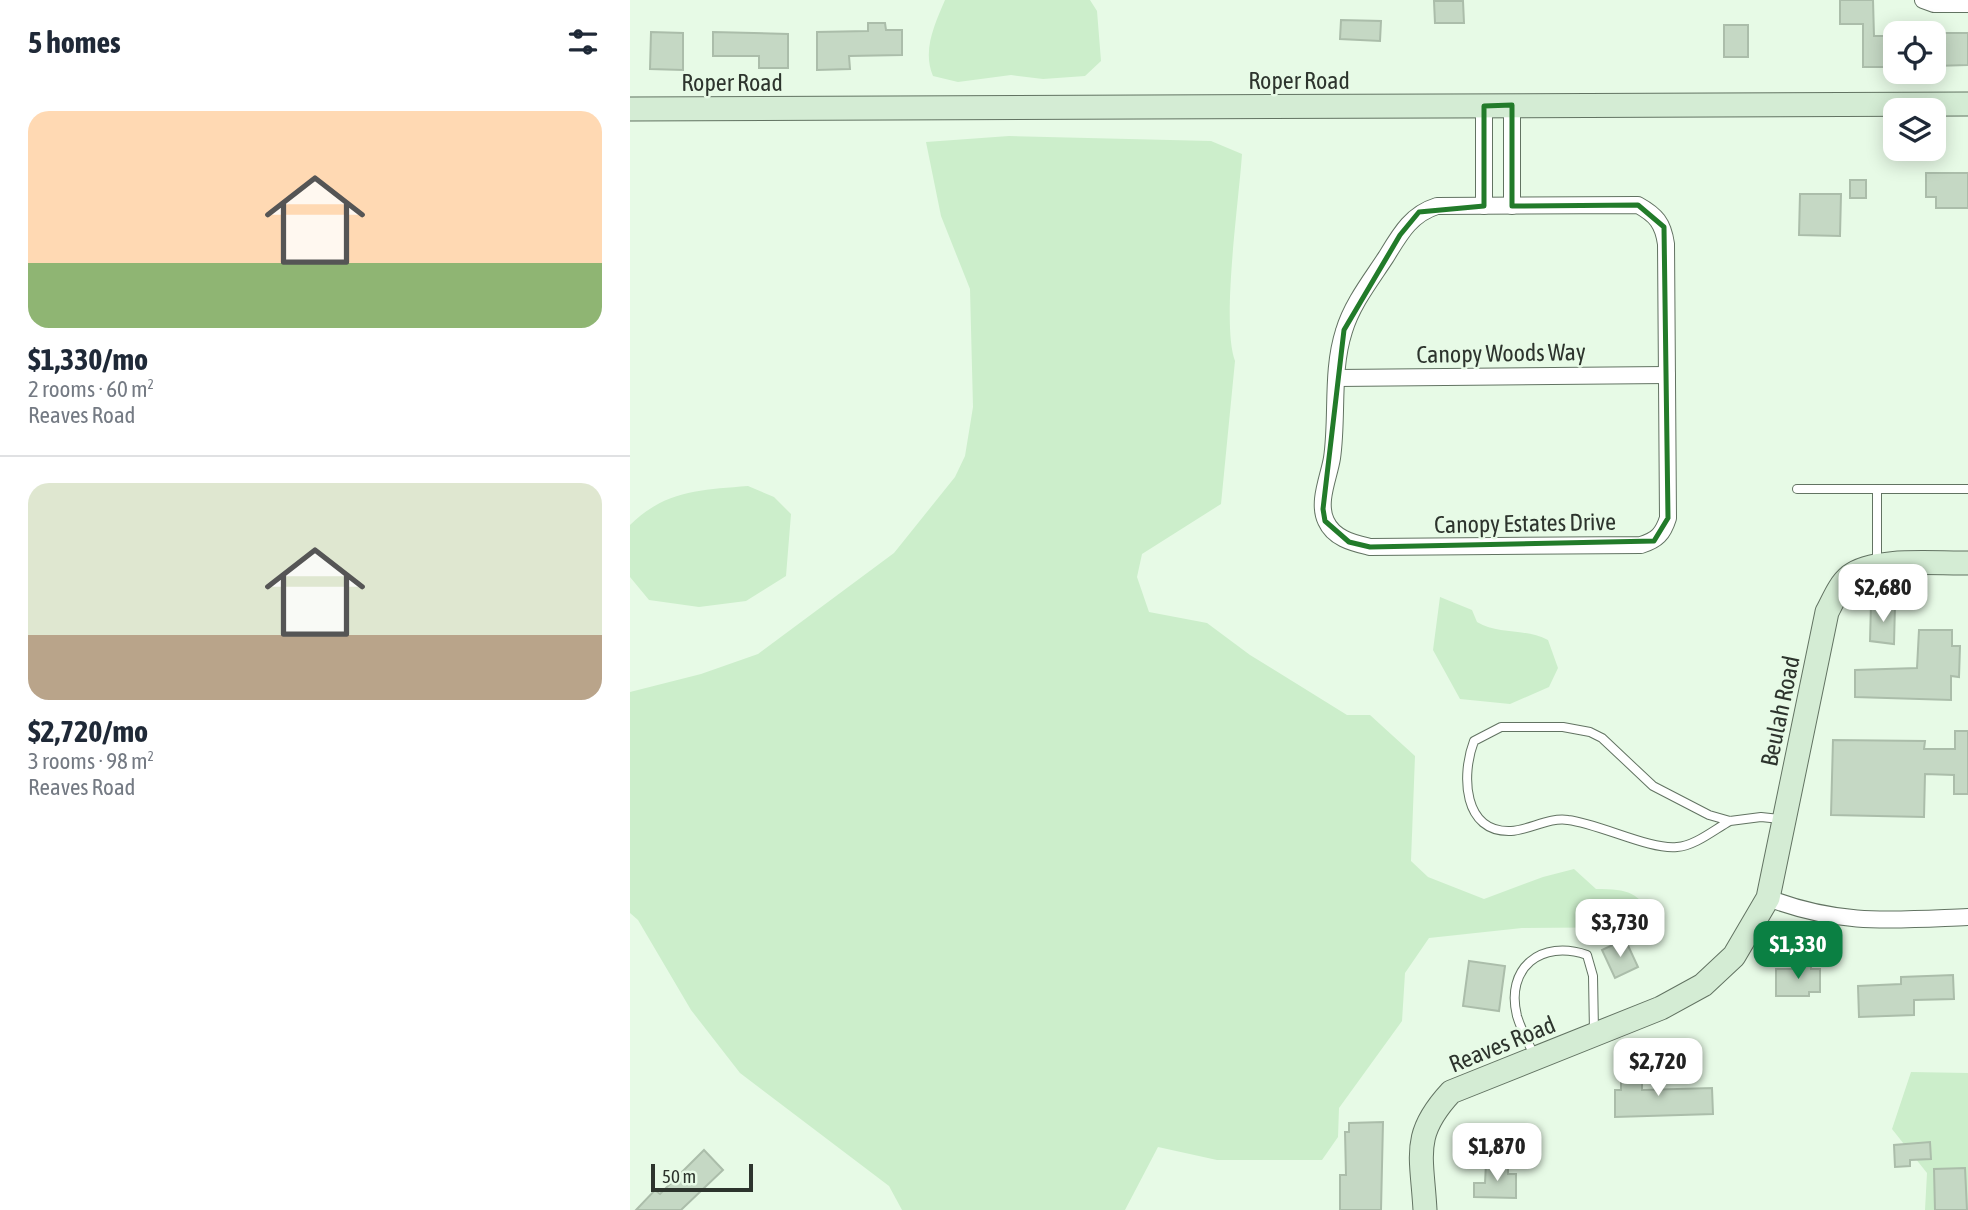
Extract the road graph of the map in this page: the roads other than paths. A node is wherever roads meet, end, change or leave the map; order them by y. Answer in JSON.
{"nodes":[{"id":1,"x":1923,"y":0,"type":"edge"},
{"id":2,"x":1968,"y":4,"type":"edge"},
{"id":3,"x":1968,"y":103,"type":"edge"},
{"id":4,"x":1512,"y":105,"type":"junction"},
{"id":5,"x":1484,"y":106,"type":"junction"},
{"id":6,"x":630,"y":109,"type":"edge"},
{"id":7,"x":1483,"y":206,"type":"junction"},
{"id":8,"x":1512,"y":206,"type":"junction"},
{"id":9,"x":1667,"y":375,"type":"junction"},
{"id":10,"x":1336,"y":378,"type":"junction"},
{"id":11,"x":1797,"y":489,"type":"dead end"},
{"id":12,"x":1877,"y":489,"type":"junction"},
{"id":13,"x":1968,"y":489,"type":"edge"},
{"id":14,"x":1968,"y":563,"type":"edge"},
{"id":15,"x":1877,"y":565,"type":"junction"},
{"id":16,"x":1784,"y":820,"type":"junction"},
{"id":17,"x":1730,"y":821,"type":"junction"},
{"id":18,"x":1768,"y":898,"type":"junction"},
{"id":19,"x":1968,"y":917,"type":"edge"},
{"id":20,"x":1594,"y":1035,"type":"junction"},
{"id":21,"x":1535,"y":1058,"type":"junction"},
{"id":22,"x":1425,"y":1210,"type":"edge"}],
"edges":[{"from":1,"to":2,"type":"street"},
{"from":3,"to":4,"type":"street","name":"Roper Road"},
{"from":4,"to":5,"type":"street","name":"Roper Road"},
{"from":4,"to":8,"type":"street"},
{"from":5,"to":6,"type":"street","name":"Roper Road"},
{"from":5,"to":7,"type":"street"},
{"from":7,"to":8,"type":"street","name":"Canopy Estates Drive"},
{"from":7,"to":10,"type":"street","name":"Canopy Estates Drive"},
{"from":8,"to":9,"type":"street","name":"Canopy Estates Drive"},
{"from":9,"to":10,"type":"street","name":"Canopy Woods Way"},
{"from":9,"to":10,"type":"street","name":"Canopy Estates Drive"},
{"from":11,"to":12,"type":"lane"},
{"from":12,"to":13,"type":"lane"},
{"from":12,"to":15,"type":"lane"},
{"from":14,"to":15,"type":"street","name":"Beulah Road"},
{"from":15,"to":16,"type":"street","name":"Beulah Road"},
{"from":16,"to":17,"type":"lane"},
{"from":16,"to":18,"type":"street","name":"Beulah Road"},
{"from":17,"to":17,"type":"lane"},
{"from":18,"to":19,"type":"street"},
{"from":18,"to":20,"type":"street","name":"Reaves Road"},
{"from":20,"to":21,"type":"street","name":"Reaves Road"},
{"from":20,"to":21,"type":"lane"},
{"from":21,"to":22,"type":"street","name":"Reaves Road"}]}
